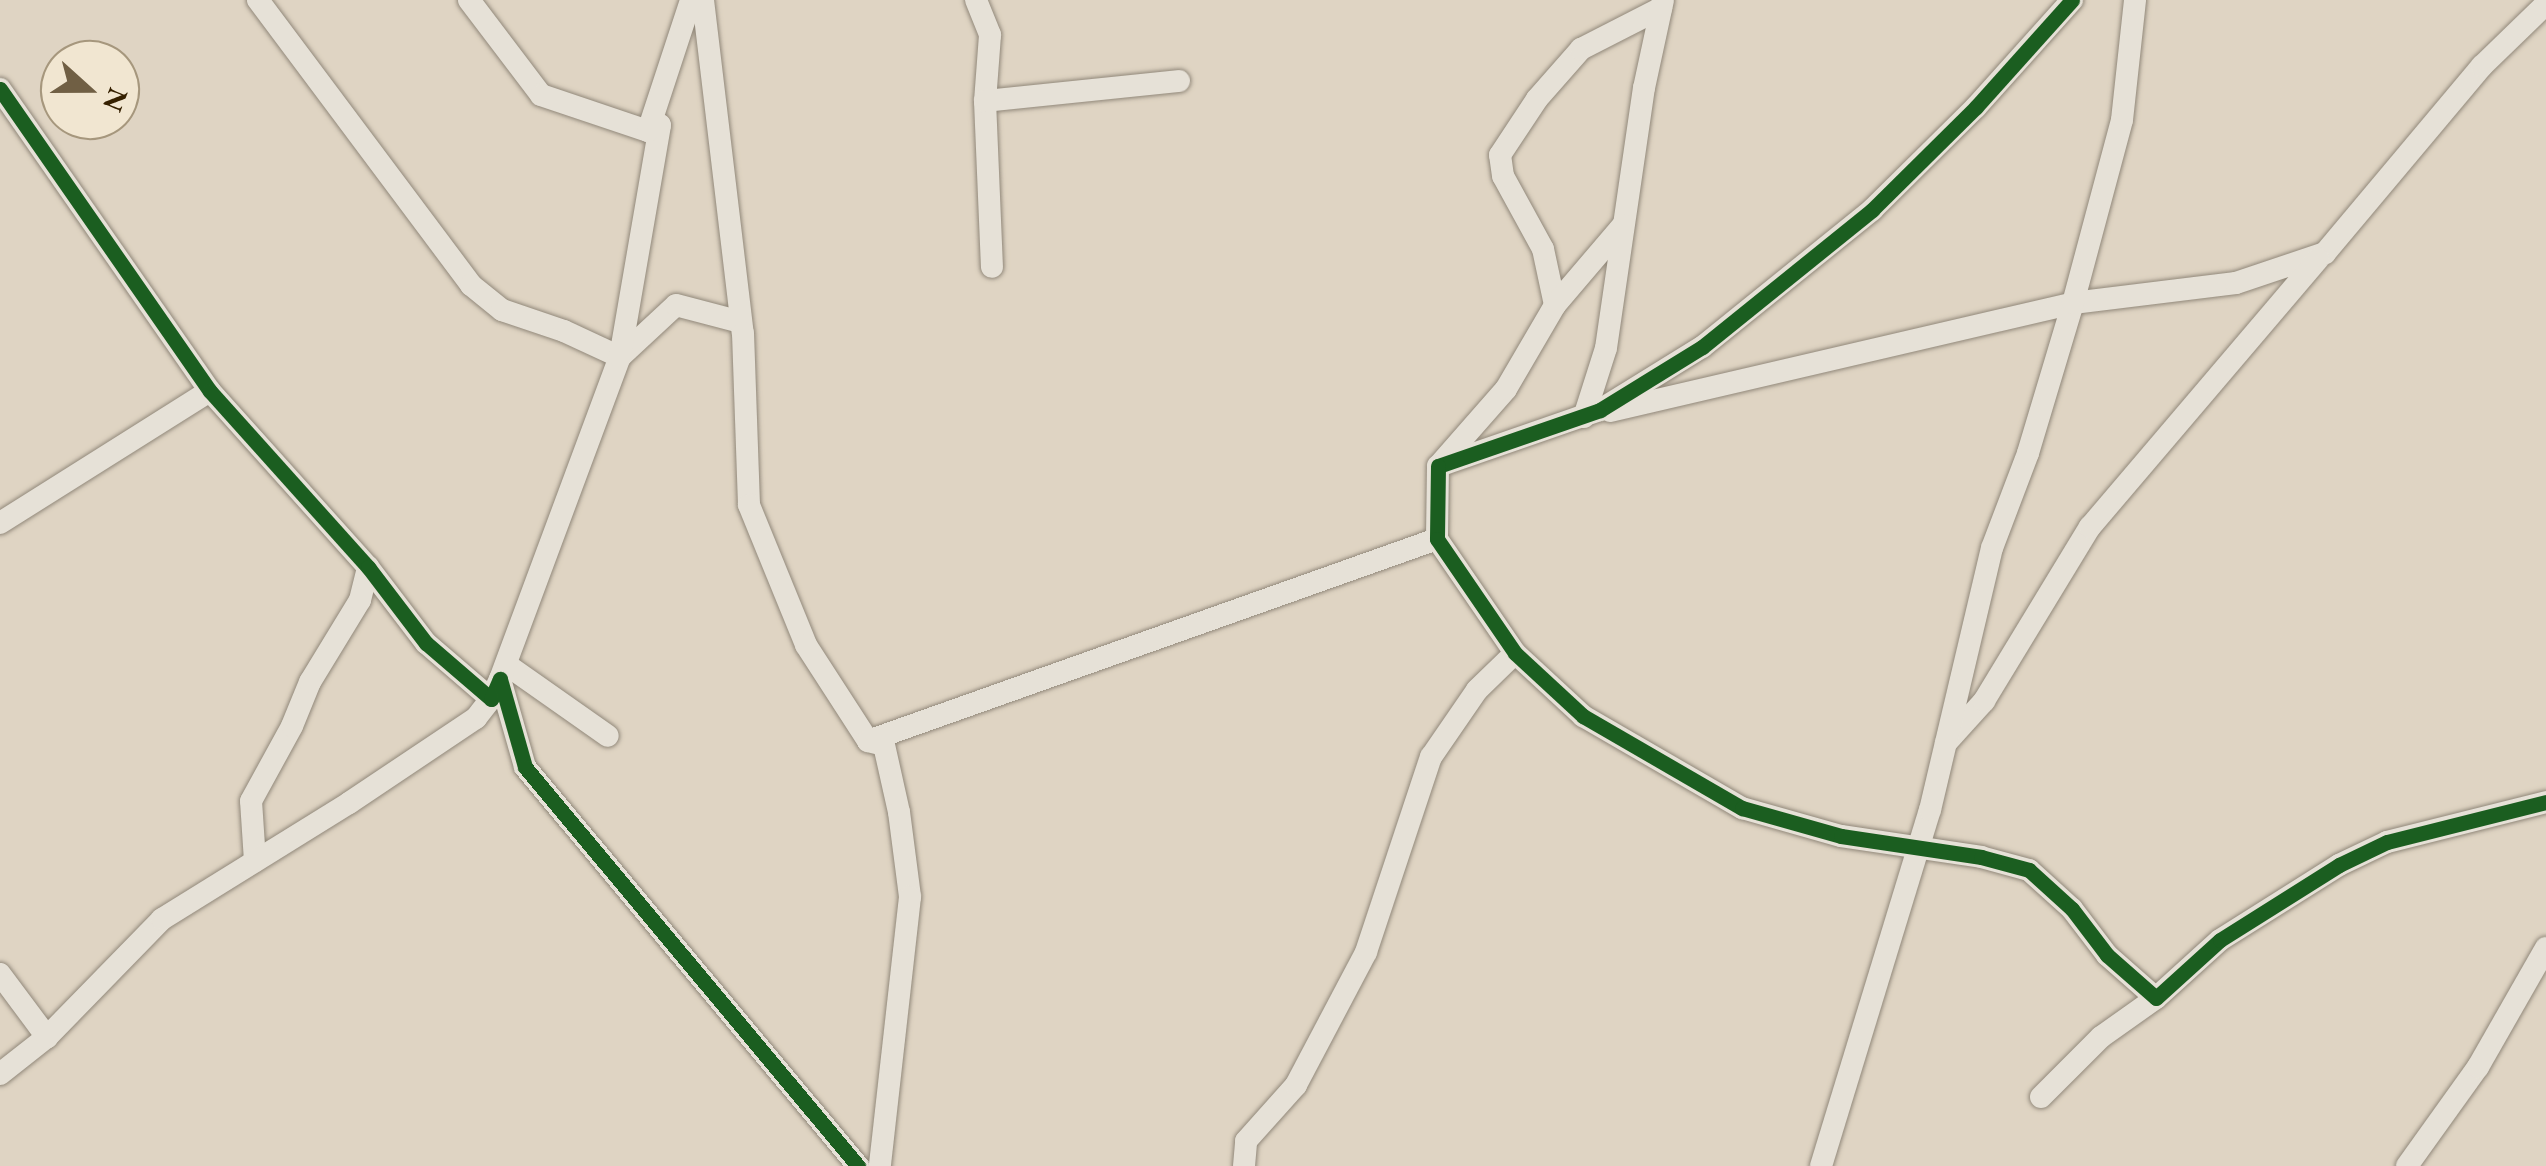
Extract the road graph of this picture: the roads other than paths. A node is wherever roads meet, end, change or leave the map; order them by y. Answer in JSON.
{"nodes":[{"id":1,"x":258,"y":0,"type":"edge"},
{"id":2,"x":470,"y":0,"type":"edge"},
{"id":3,"x":691,"y":0,"type":"edge"},
{"id":4,"x":703,"y":0,"type":"edge"},
{"id":5,"x":2072,"y":0,"type":"edge"},
{"id":6,"x":2135,"y":0,"type":"edge"},
{"id":7,"x":979,"y":2,"type":"edge"},
{"id":8,"x":1662,"y":4,"type":"edge"},
{"id":9,"x":2546,"y":4,"type":"edge"},
{"id":10,"x":1179,"y":80,"type":"dead end"},
{"id":11,"x":3,"y":97,"type":"edge"},
{"id":12,"x":985,"y":101,"type":"junction"},
{"id":13,"x":648,"y":131,"type":"junction"},
{"id":14,"x":1623,"y":225,"type":"junction"},
{"id":15,"x":2325,"y":253,"type":"junction"},
{"id":16,"x":992,"y":267,"type":"dead end"},
{"id":17,"x":2073,"y":303,"type":"junction"},
{"id":18,"x":1554,"y":305,"type":"junction"},
{"id":19,"x":741,"y":322,"type":"junction"},
{"id":20,"x":620,"y":357,"type":"junction"},
{"id":21,"x":210,"y":391,"type":"junction"},
{"id":22,"x":1584,"y":417,"type":"junction"},
{"id":23,"x":1438,"y":466,"type":"junction"},
{"id":24,"x":0,"y":523,"type":"edge"},
{"id":25,"x":1437,"y":539,"type":"junction"},
{"id":26,"x":368,"y":567,"type":"junction"},
{"id":27,"x":1515,"y":653,"type":"junction"},
{"id":28,"x":499,"y":681,"type":"junction"},
{"id":29,"x":608,"y":736,"type":"dead end"},
{"id":30,"x":868,"y":741,"type":"junction"},
{"id":31,"x":1944,"y":746,"type":"junction"},
{"id":32,"x":2546,"y":802,"type":"edge"},
{"id":33,"x":1918,"y":849,"type":"junction"},
{"id":34,"x":254,"y":862,"type":"junction"},
{"id":35,"x":2546,"y":948,"type":"edge"},
{"id":36,"x":0,"y":974,"type":"edge"},
{"id":37,"x":2156,"y":998,"type":"junction"},
{"id":38,"x":47,"y":1037,"type":"junction"},
{"id":39,"x":0,"y":1074,"type":"edge"},
{"id":40,"x":2041,"y":1097,"type":"dead end"},
{"id":41,"x":858,"y":1166,"type":"edge"},
{"id":42,"x":880,"y":1166,"type":"edge"},
{"id":43,"x":1244,"y":1166,"type":"edge"},
{"id":44,"x":1821,"y":1166,"type":"edge"},
{"id":45,"x":2407,"y":1166,"type":"edge"}],
"edges":[{"from":1,"to":20,"type":"street"},
{"from":2,"to":13,"type":"street"},
{"from":3,"to":13,"type":"street"},
{"from":4,"to":19,"type":"street"},
{"from":5,"to":22,"type":"street"},
{"from":6,"to":17,"type":"street"},
{"from":7,"to":12,"type":"street"},
{"from":8,"to":14,"type":"street"},
{"from":8,"to":18,"type":"street"},
{"from":9,"to":15,"type":"street"},
{"from":10,"to":12,"type":"street"},
{"from":11,"to":21,"type":"street"},
{"from":12,"to":16,"type":"street"},
{"from":13,"to":20,"type":"street"},
{"from":14,"to":18,"type":"street"},
{"from":14,"to":22,"type":"street"},
{"from":15,"to":17,"type":"street"},
{"from":15,"to":31,"type":"street"},
{"from":17,"to":22,"type":"street"},
{"from":17,"to":31,"type":"street"},
{"from":18,"to":23,"type":"street"},
{"from":19,"to":20,"type":"street"},
{"from":19,"to":30,"type":"street"},
{"from":20,"to":28,"type":"street"},
{"from":21,"to":24,"type":"street"},
{"from":21,"to":26,"type":"street"},
{"from":22,"to":23,"type":"street"},
{"from":23,"to":25,"type":"street"},
{"from":25,"to":27,"type":"street"},
{"from":25,"to":30,"type":"street"},
{"from":26,"to":28,"type":"street"},
{"from":26,"to":34,"type":"street"},
{"from":27,"to":33,"type":"street"},
{"from":27,"to":43,"type":"street"},
{"from":28,"to":29,"type":"street"},
{"from":28,"to":34,"type":"street"},
{"from":28,"to":41,"type":"street"},
{"from":30,"to":42,"type":"street"},
{"from":31,"to":33,"type":"street"},
{"from":32,"to":37,"type":"street"},
{"from":33,"to":37,"type":"street"},
{"from":33,"to":44,"type":"street"},
{"from":34,"to":38,"type":"street"},
{"from":35,"to":45,"type":"street"},
{"from":36,"to":38,"type":"street"},
{"from":37,"to":40,"type":"street"},
{"from":38,"to":39,"type":"street"}]}
